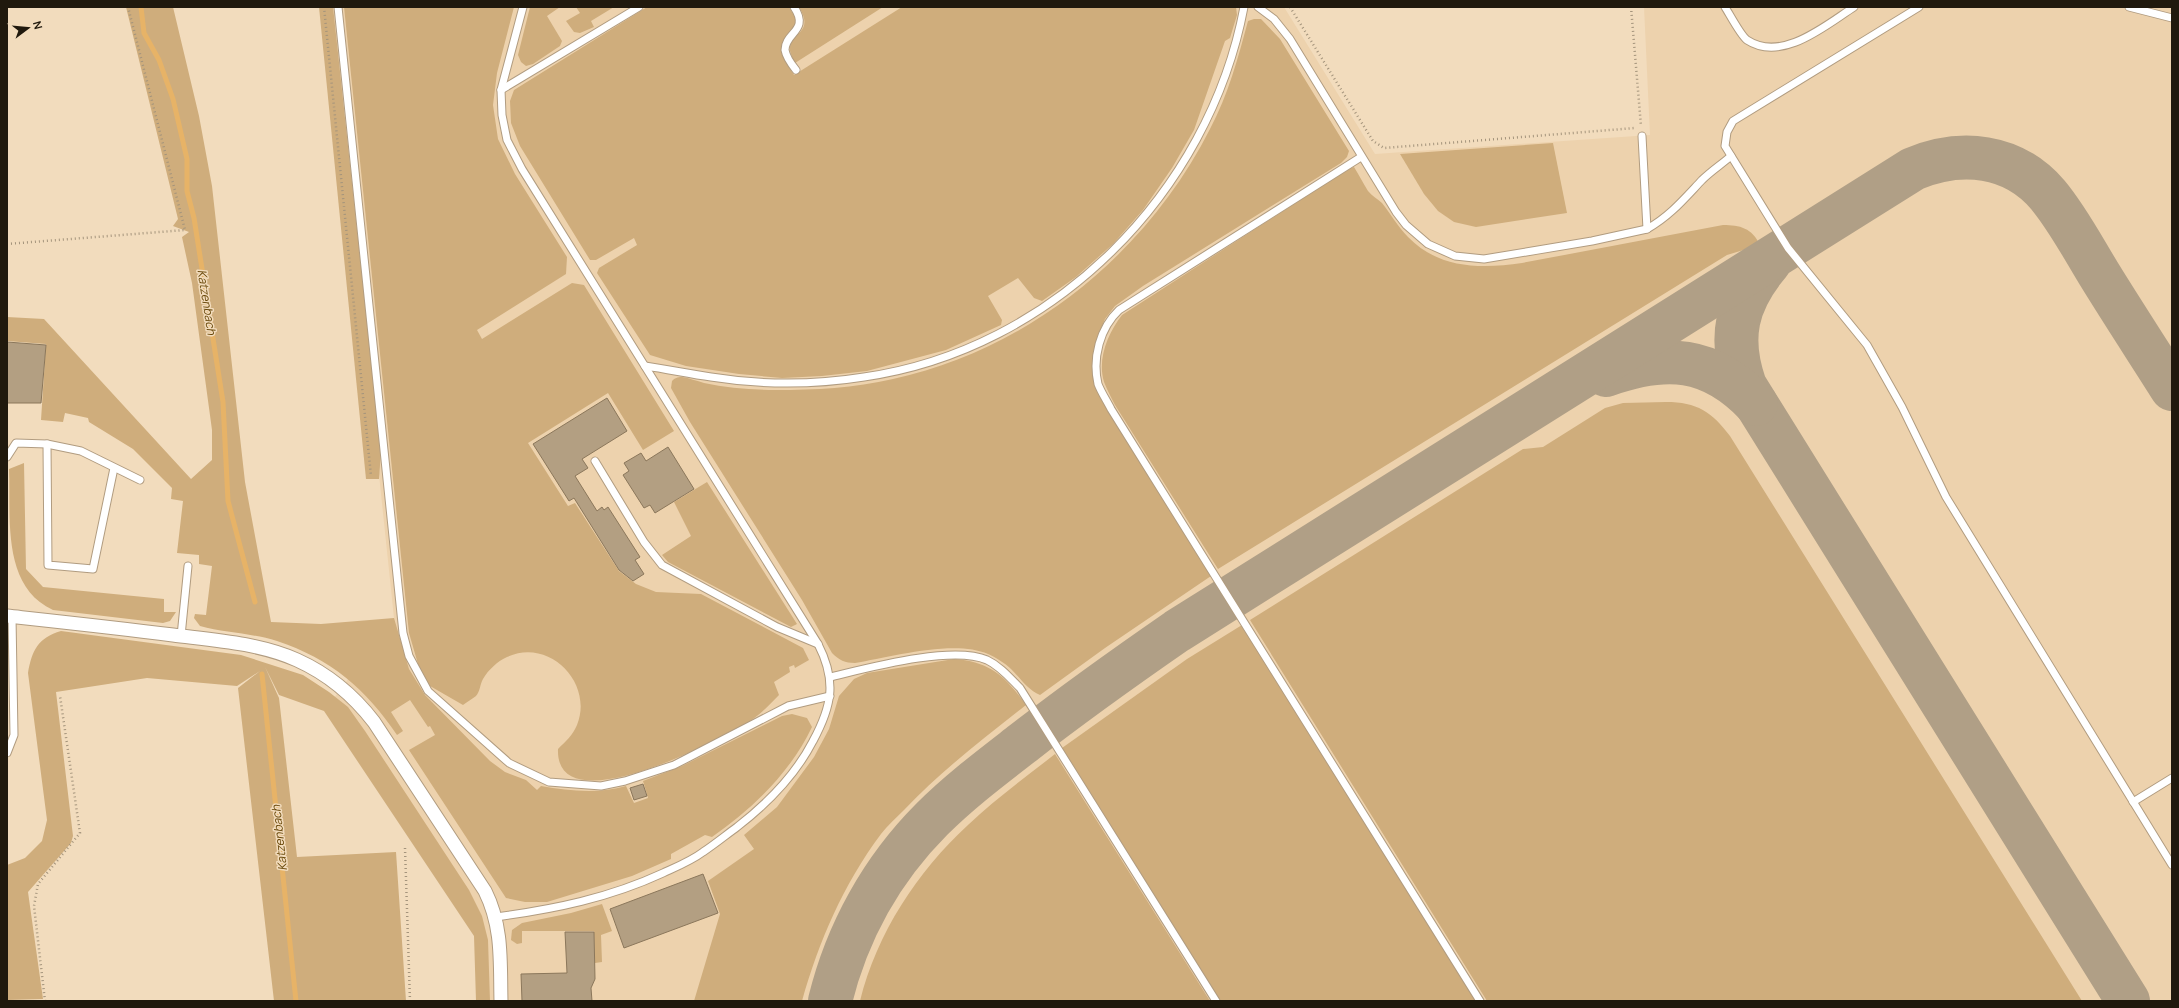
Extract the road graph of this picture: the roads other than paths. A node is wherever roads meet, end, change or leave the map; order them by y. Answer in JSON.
{"nodes":[{"id":1,"x":338,"y":7,"type":"edge"},
{"id":2,"x":523,"y":7,"type":"edge"},
{"id":3,"x":639,"y":7,"type":"edge"},
{"id":4,"x":794,"y":7,"type":"edge"},
{"id":5,"x":1244,"y":7,"type":"edge"},
{"id":6,"x":1258,"y":7,"type":"edge"},
{"id":7,"x":1725,"y":7,"type":"edge"},
{"id":8,"x":1854,"y":7,"type":"edge"},
{"id":9,"x":1920,"y":7,"type":"edge"},
{"id":10,"x":2129,"y":7,"type":"edge"},
{"id":11,"x":2172,"y":18,"type":"edge"},
{"id":12,"x":796,"y":70,"type":"dead end"},
{"id":13,"x":501,"y":90,"type":"junction"},
{"id":14,"x":1642,"y":136,"type":"road end"},
{"id":15,"x":1731,"y":156,"type":"junction"},
{"id":16,"x":1361,"y":157,"type":"junction"},
{"id":17,"x":1647,"y":229,"type":"junction"},
{"id":18,"x":644,"y":366,"type":"junction"},
{"id":19,"x":47,"y":444,"type":"junction"},
{"id":20,"x":7,"y":457,"type":"edge"},
{"id":21,"x":595,"y":461,"type":"dead end"},
{"id":22,"x":114,"y":468,"type":"junction"},
{"id":23,"x":140,"y":480,"type":"dead end"},
{"id":24,"x":188,"y":566,"type":"dead end"},
{"id":25,"x":10,"y":616,"type":"edge"},
{"id":26,"x":181,"y":636,"type":"junction"},
{"id":27,"x":818,"y":644,"type":"junction"},
{"id":28,"x":830,"y":677,"type":"junction"},
{"id":29,"x":830,"y":696,"type":"junction"},
{"id":30,"x":7,"y":753,"type":"edge"},
{"id":31,"x":2172,"y":778,"type":"edge"},
{"id":32,"x":2133,"y":802,"type":"junction"},
{"id":33,"x":2172,"y":865,"type":"edge"},
{"id":34,"x":496,"y":917,"type":"junction"},
{"id":35,"x":501,"y":1001,"type":"edge"},
{"id":36,"x":1216,"y":1001,"type":"edge"},
{"id":37,"x":1480,"y":1001,"type":"edge"}],
"edges":[{"from":1,"to":29,"type":"lane"},
{"from":2,"to":13,"type":"lane"},
{"from":3,"to":13,"type":"lane"},
{"from":4,"to":12,"type":"lane"},
{"from":5,"to":18,"type":"lane"},
{"from":6,"to":16,"type":"lane"},
{"from":7,"to":8,"type":"lane"},
{"from":9,"to":15,"type":"lane"},
{"from":10,"to":11,"type":"lane"},
{"from":13,"to":18,"type":"lane"},
{"from":14,"to":17,"type":"lane"},
{"from":15,"to":17,"type":"lane"},
{"from":15,"to":32,"type":"lane"},
{"from":16,"to":17,"type":"lane"},
{"from":16,"to":37,"type":"lane"},
{"from":18,"to":27,"type":"lane"},
{"from":19,"to":20,"type":"lane"},
{"from":19,"to":22,"type":"lane"},
{"from":19,"to":22,"type":"lane"},
{"from":21,"to":27,"type":"lane"},
{"from":22,"to":23,"type":"lane"},
{"from":24,"to":26,"type":"lane"},
{"from":25,"to":26,"type":"street"},
{"from":25,"to":30,"type":"lane"},
{"from":26,"to":34,"type":"street"},
{"from":27,"to":28,"type":"lane"},
{"from":28,"to":29,"type":"lane"},
{"from":28,"to":36,"type":"lane"},
{"from":29,"to":34,"type":"lane"},
{"from":31,"to":32,"type":"lane"},
{"from":32,"to":33,"type":"lane"},
{"from":34,"to":35,"type":"street"}]}
